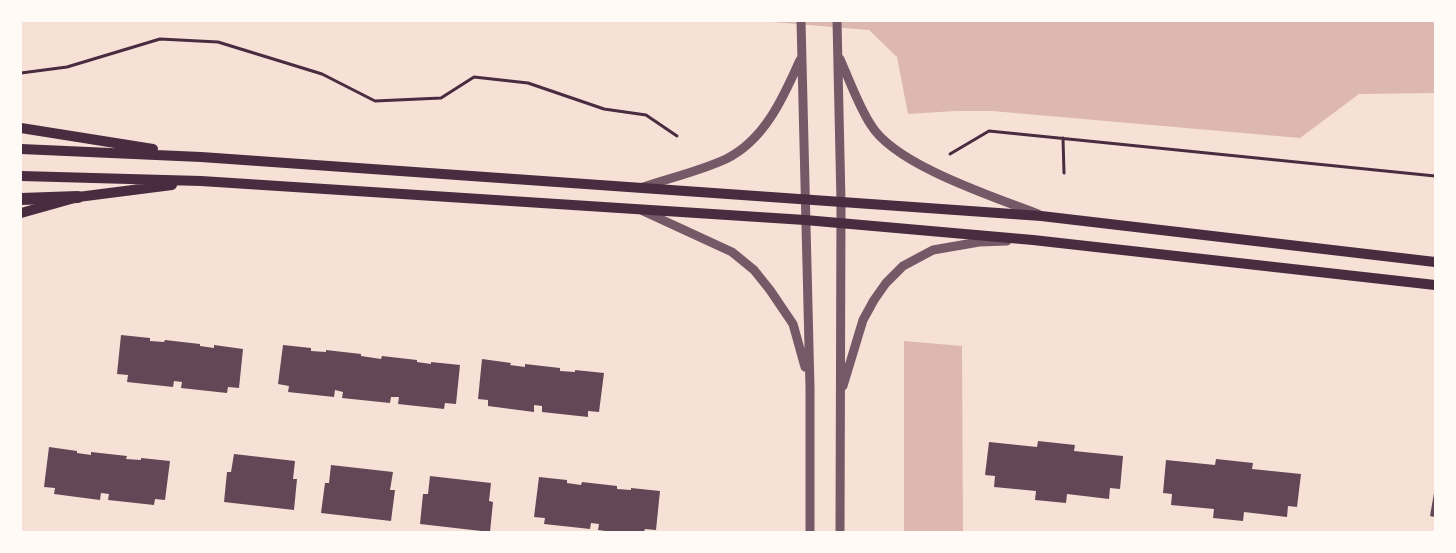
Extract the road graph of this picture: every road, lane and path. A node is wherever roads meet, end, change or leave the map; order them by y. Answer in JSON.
{"nodes":[{"id":1,"x":801,"y":21,"type":"edge"},
{"id":2,"x":837,"y":21,"type":"edge"},
{"id":3,"x":838,"y":54,"type":"junction"},
{"id":4,"x":801,"y":57,"type":"junction"},
{"id":5,"x":21,"y":73,"type":"edge"},
{"id":6,"x":21,"y":128,"type":"edge"},
{"id":7,"x":677,"y":136,"type":"dead end"},
{"id":8,"x":1063,"y":138,"type":"junction"},
{"id":9,"x":21,"y":149,"type":"edge"},
{"id":10,"x":950,"y":154,"type":"dead end"},
{"id":11,"x":201,"y":156,"type":"junction"},
{"id":12,"x":1064,"y":173,"type":"dead end"},
{"id":13,"x":21,"y":176,"type":"edge"},
{"id":14,"x":1435,"y":176,"type":"edge"},
{"id":15,"x":201,"y":180,"type":"junction"},
{"id":16,"x":639,"y":188,"type":"junction"},
{"id":17,"x":78,"y":197,"type":"junction"},
{"id":18,"x":806,"y":198,"type":"junction"},
{"id":19,"x":21,"y":199,"type":"edge"},
{"id":20,"x":841,"y":202,"type":"junction"},
{"id":21,"x":638,"y":209,"type":"junction"},
{"id":22,"x":21,"y":213,"type":"edge"},
{"id":23,"x":1041,"y":216,"type":"junction"},
{"id":24,"x":805,"y":220,"type":"junction"},
{"id":25,"x":841,"y":223,"type":"junction"},
{"id":26,"x":1034,"y":240,"type":"junction"},
{"id":27,"x":1435,"y":262,"type":"edge"},
{"id":28,"x":1435,"y":285,"type":"edge"},
{"id":29,"x":810,"y":388,"type":"junction"},
{"id":30,"x":840,"y":395,"type":"junction"},
{"id":31,"x":810,"y":532,"type":"edge"},
{"id":32,"x":840,"y":532,"type":"edge"}],
"edges":[{"from":1,"to":4,"type":"street"},
{"from":2,"to":3,"type":"street"},
{"from":3,"to":20,"type":"street"},
{"from":3,"to":23,"type":"street"},
{"from":4,"to":16,"type":"street"},
{"from":4,"to":18,"type":"street"},
{"from":5,"to":7,"type":"path"},
{"from":6,"to":11,"type":"main road"},
{"from":8,"to":10,"type":"path"},
{"from":8,"to":12,"type":"path"},
{"from":8,"to":14,"type":"path"},
{"from":9,"to":11,"type":"main road"},
{"from":11,"to":16,"type":"main road"},
{"from":13,"to":15,"type":"main road"},
{"from":15,"to":17,"type":"main road"},
{"from":15,"to":21,"type":"main road"},
{"from":16,"to":18,"type":"main road"},
{"from":17,"to":19,"type":"main road"},
{"from":17,"to":22,"type":"main road"},
{"from":18,"to":20,"type":"main road"},
{"from":18,"to":24,"type":"street"},
{"from":20,"to":23,"type":"main road"},
{"from":20,"to":25,"type":"street"},
{"from":21,"to":24,"type":"main road"},
{"from":21,"to":29,"type":"street"},
{"from":23,"to":27,"type":"main road"},
{"from":24,"to":25,"type":"main road"},
{"from":24,"to":29,"type":"street"},
{"from":25,"to":26,"type":"main road"},
{"from":25,"to":30,"type":"street"},
{"from":26,"to":28,"type":"main road"},
{"from":26,"to":30,"type":"street"},
{"from":29,"to":31,"type":"street"},
{"from":30,"to":32,"type":"street"}]}
